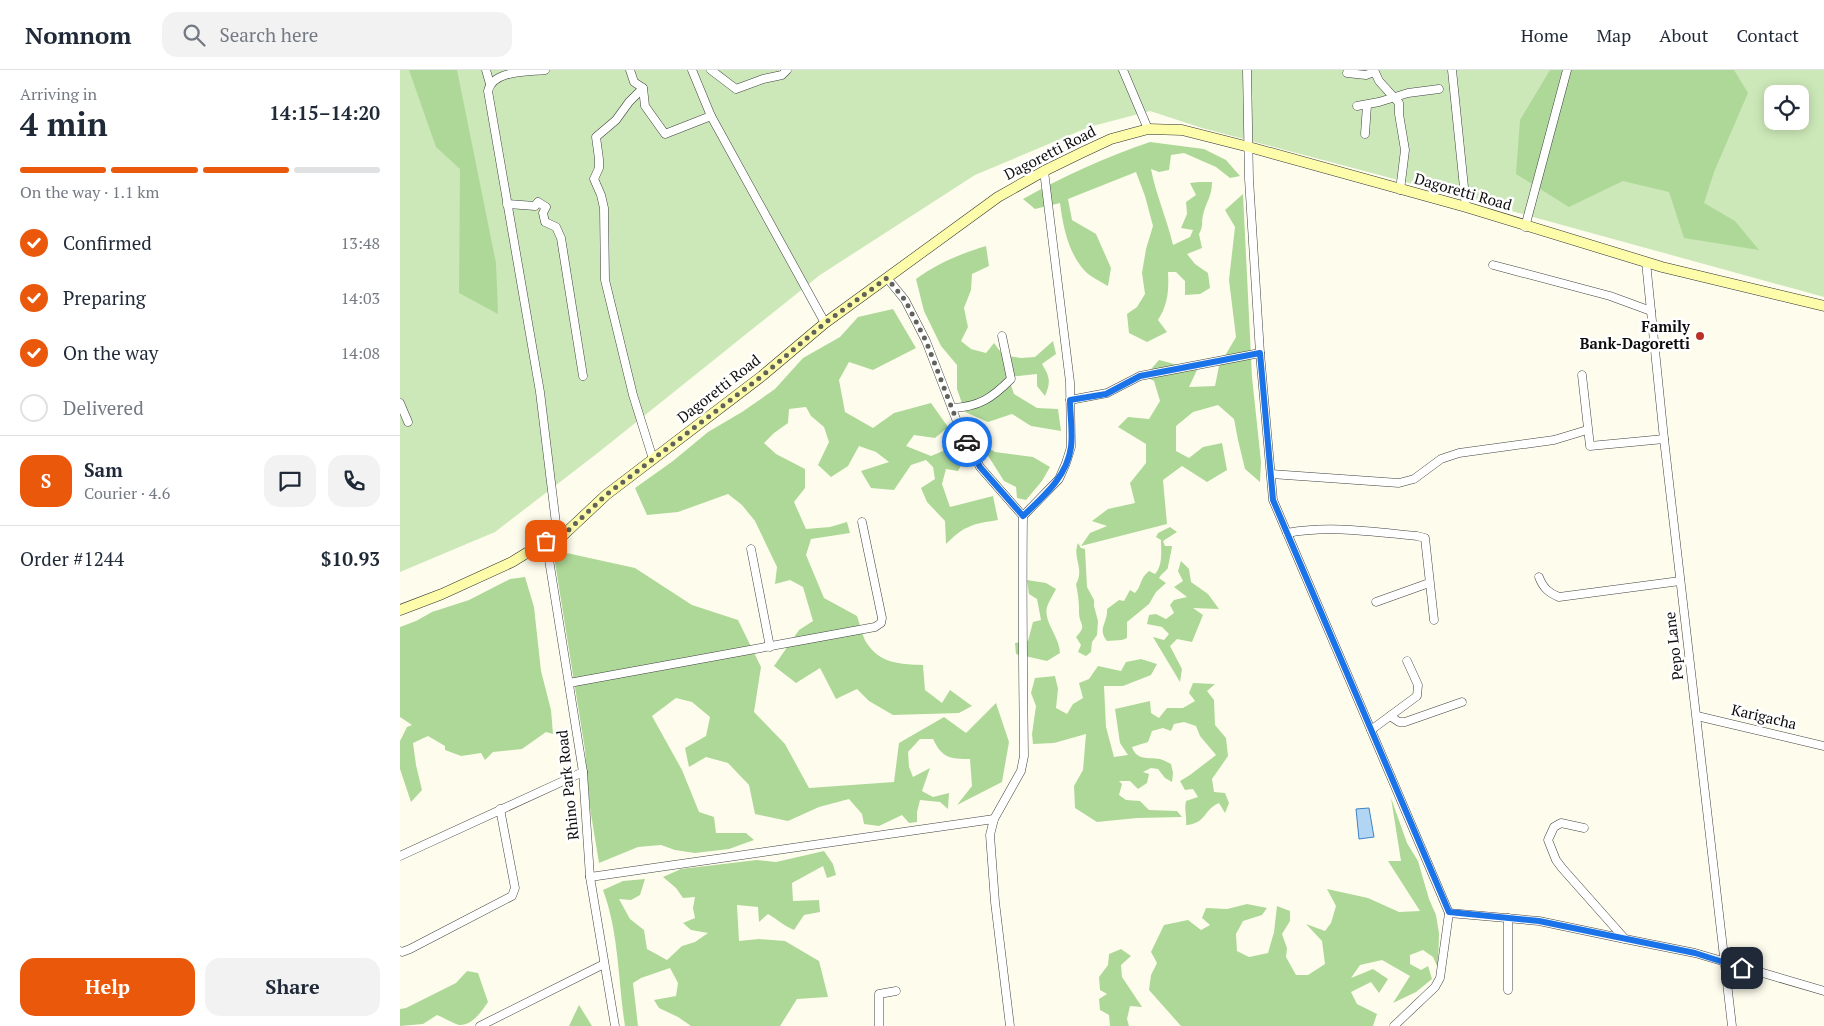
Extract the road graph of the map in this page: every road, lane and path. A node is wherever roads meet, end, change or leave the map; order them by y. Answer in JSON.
{"nodes":[{"id":1,"x":486,"y":70,"type":"edge"},
{"id":2,"x":545,"y":70,"type":"edge"},
{"id":3,"x":630,"y":70,"type":"edge"},
{"id":4,"x":692,"y":70,"type":"edge"},
{"id":5,"x":711,"y":70,"type":"edge"},
{"id":6,"x":787,"y":70,"type":"edge"},
{"id":7,"x":1123,"y":70,"type":"edge"},
{"id":8,"x":1247,"y":70,"type":"edge"},
{"id":9,"x":1452,"y":70,"type":"edge"},
{"id":10,"x":1567,"y":70,"type":"edge"},
{"id":11,"x":1374,"y":71,"type":"edge"},
{"id":12,"x":1347,"y":73,"type":"dead end"},
{"id":13,"x":490,"y":84,"type":"junction"},
{"id":14,"x":643,"y":88,"type":"junction"},
{"id":15,"x":1439,"y":89,"type":"dead end"},
{"id":16,"x":1396,"y":98,"type":"junction"},
{"id":17,"x":1367,"y":105,"type":"junction"},
{"id":18,"x":1358,"y":106,"type":"dead end"},
{"id":19,"x":711,"y":116,"type":"junction"},
{"id":20,"x":1148,"y":129,"type":"junction"},
{"id":21,"x":1365,"y":134,"type":"dead end"},
{"id":22,"x":1249,"y":147,"type":"junction"},
{"id":23,"x":1044,"y":171,"type":"junction"},
{"id":24,"x":1400,"y":190,"type":"junction"},
{"id":25,"x":507,"y":204,"type":"junction"},
{"id":26,"x":1466,"y":207,"type":"junction"},
{"id":27,"x":1525,"y":227,"type":"junction"},
{"id":28,"x":1646,"y":262,"type":"junction"},
{"id":29,"x":1493,"y":265,"type":"dead end"},
{"id":30,"x":887,"y":278,"type":"junction"},
{"id":31,"x":1824,"y":306,"type":"edge"},
{"id":32,"x":1651,"y":311,"type":"junction"},
{"id":33,"x":825,"y":323,"type":"junction"},
{"id":34,"x":1002,"y":336,"type":"dead end"},
{"id":35,"x":1260,"y":353,"type":"junction"},
{"id":36,"x":583,"y":376,"type":"dead end"},
{"id":37,"x":1582,"y":376,"type":"dead end"},
{"id":38,"x":1070,"y":400,"type":"junction"},
{"id":39,"x":400,"y":403,"type":"edge"},
{"id":40,"x":952,"y":408,"type":"junction"},
{"id":41,"x":408,"y":422,"type":"dead end"},
{"id":42,"x":1587,"y":430,"type":"junction"},
{"id":43,"x":1664,"y":439,"type":"junction"},
{"id":44,"x":653,"y":460,"type":"junction"},
{"id":45,"x":1271,"y":474,"type":"junction"},
{"id":46,"x":1023,"y":516,"type":"junction"},
{"id":47,"x":862,"y":522,"type":"dead end"},
{"id":48,"x":1287,"y":533,"type":"junction"},
{"id":49,"x":558,"y":540,"type":"junction"},
{"id":50,"x":546,"y":541,"type":"junction"},
{"id":51,"x":751,"y":549,"type":"dead end"},
{"id":52,"x":1539,"y":577,"type":"dead end"},
{"id":53,"x":1680,"y":580,"type":"junction"},
{"id":54,"x":1429,"y":583,"type":"junction"},
{"id":55,"x":1376,"y":602,"type":"dead end"},
{"id":56,"x":400,"y":610,"type":"edge"},
{"id":57,"x":1434,"y":620,"type":"dead end"},
{"id":58,"x":770,"y":647,"type":"junction"},
{"id":59,"x":1407,"y":661,"type":"dead end"},
{"id":60,"x":569,"y":682,"type":"junction"},
{"id":61,"x":1462,"y":702,"type":"dead end"},
{"id":62,"x":1390,"y":716,"type":"junction"},
{"id":63,"x":1697,"y":716,"type":"junction"},
{"id":64,"x":1371,"y":730,"type":"junction"},
{"id":65,"x":1824,"y":746,"type":"edge"},
{"id":66,"x":583,"y":772,"type":"junction"},
{"id":67,"x":500,"y":809,"type":"junction"},
{"id":68,"x":994,"y":819,"type":"junction"},
{"id":69,"x":1584,"y":828,"type":"dead end"},
{"id":70,"x":400,"y":856,"type":"edge"},
{"id":71,"x":590,"y":877,"type":"junction"},
{"id":72,"x":1449,"y":912,"type":"junction"},
{"id":73,"x":1508,"y":918,"type":"junction"},
{"id":74,"x":1625,"y":939,"type":"junction"},
{"id":75,"x":400,"y":951,"type":"edge"},
{"id":76,"x":1725,"y":963,"type":"junction"},
{"id":77,"x":604,"y":964,"type":"junction"},
{"id":78,"x":1508,"y":990,"type":"dead end"},
{"id":79,"x":896,"y":991,"type":"dead end"},
{"id":80,"x":1824,"y":991,"type":"edge"},
{"id":81,"x":480,"y":1026,"type":"edge"},
{"id":82,"x":615,"y":1026,"type":"edge"},
{"id":83,"x":879,"y":1026,"type":"edge"},
{"id":84,"x":1010,"y":1026,"type":"edge"},
{"id":85,"x":1394,"y":1026,"type":"edge"},
{"id":86,"x":1732,"y":1026,"type":"edge"}],
"edges":[{"from":1,"to":13,"type":"street"},
{"from":2,"to":13,"type":"street"},
{"from":3,"to":14,"type":"street"},
{"from":4,"to":19,"type":"street"},
{"from":5,"to":6,"type":"street"},
{"from":7,"to":20,"type":"street"},
{"from":8,"to":22,"type":"street"},
{"from":9,"to":26,"type":"street"},
{"from":10,"to":27,"type":"street"},
{"from":11,"to":12,"type":"street"},
{"from":11,"to":16,"type":"street"},
{"from":13,"to":25,"type":"street"},
{"from":14,"to":19,"type":"street"},
{"from":14,"to":44,"type":"street"},
{"from":15,"to":16,"type":"street"},
{"from":16,"to":17,"type":"street"},
{"from":16,"to":24,"type":"street"},
{"from":17,"to":18,"type":"street"},
{"from":17,"to":21,"type":"street"},
{"from":19,"to":33,"type":"street"},
{"from":20,"to":22,"type":"main road","name":"Dagoretti Road"},
{"from":20,"to":23,"type":"main road","name":"Dagoretti Road"},
{"from":22,"to":24,"type":"main road","name":"Dagoretti Road"},
{"from":22,"to":35,"type":"street"},
{"from":23,"to":30,"type":"main road","name":"Dagoretti Road"},
{"from":23,"to":38,"type":"street"},
{"from":24,"to":26,"type":"main road","name":"Dagoretti Road"},
{"from":25,"to":36,"type":"street"},
{"from":25,"to":49,"type":"street"},
{"from":26,"to":27,"type":"main road","name":"Dagoretti Road"},
{"from":27,"to":28,"type":"main road","name":"Dagoretti Road"},
{"from":28,"to":31,"type":"main road","name":"Dagoretti Road"},
{"from":28,"to":32,"type":"street","name":"Pepo Lane"},
{"from":29,"to":32,"type":"street"},
{"from":30,"to":33,"type":"main road","name":"Dagoretti Road"},
{"from":30,"to":40,"type":"street"},
{"from":32,"to":43,"type":"street","name":"Pepo Lane"},
{"from":33,"to":44,"type":"main road","name":"Dagoretti Road"},
{"from":34,"to":40,"type":"street"},
{"from":35,"to":38,"type":"street"},
{"from":35,"to":45,"type":"street"},
{"from":37,"to":42,"type":"street"},
{"from":38,"to":46,"type":"street"},
{"from":39,"to":41,"type":"street"},
{"from":40,"to":46,"type":"street"},
{"from":42,"to":43,"type":"street"},
{"from":42,"to":45,"type":"street"},
{"from":43,"to":53,"type":"street","name":"Pepo Lane"},
{"from":44,"to":49,"type":"main road","name":"Dagoretti Road"},
{"from":45,"to":48,"type":"street"},
{"from":46,"to":68,"type":"street"},
{"from":47,"to":58,"type":"street"},
{"from":48,"to":54,"type":"street"},
{"from":48,"to":64,"type":"street"},
{"from":49,"to":50,"type":"main road"},
{"from":50,"to":56,"type":"main road"},
{"from":50,"to":60,"type":"street","name":"Rhino Park Road"},
{"from":51,"to":58,"type":"street"},
{"from":52,"to":53,"type":"street"},
{"from":53,"to":63,"type":"street","name":"Pepo Lane"},
{"from":54,"to":55,"type":"street"},
{"from":54,"to":57,"type":"street"},
{"from":58,"to":60,"type":"street"},
{"from":59,"to":62,"type":"street"},
{"from":60,"to":66,"type":"street","name":"Rhino Park Road"},
{"from":61,"to":62,"type":"street"},
{"from":62,"to":64,"type":"street"},
{"from":63,"to":65,"type":"street","name":"Karigacha"},
{"from":63,"to":76,"type":"street","name":"Pepo Lane"},
{"from":64,"to":72,"type":"street"},
{"from":66,"to":67,"type":"street"},
{"from":66,"to":71,"type":"street","name":"Rhino Park Road"},
{"from":67,"to":70,"type":"street"},
{"from":67,"to":75,"type":"street"},
{"from":68,"to":71,"type":"street"},
{"from":68,"to":84,"type":"street"},
{"from":69,"to":74,"type":"street"},
{"from":71,"to":77,"type":"street","name":"Rhino Park Road"},
{"from":72,"to":73,"type":"street"},
{"from":72,"to":85,"type":"street"},
{"from":73,"to":74,"type":"street"},
{"from":73,"to":78,"type":"street"},
{"from":74,"to":76,"type":"street"},
{"from":76,"to":80,"type":"street"},
{"from":76,"to":86,"type":"street","name":"Pepo Lane"},
{"from":77,"to":81,"type":"street"},
{"from":77,"to":82,"type":"street","name":"Rhino Park Road"},
{"from":79,"to":83,"type":"street"}]}
